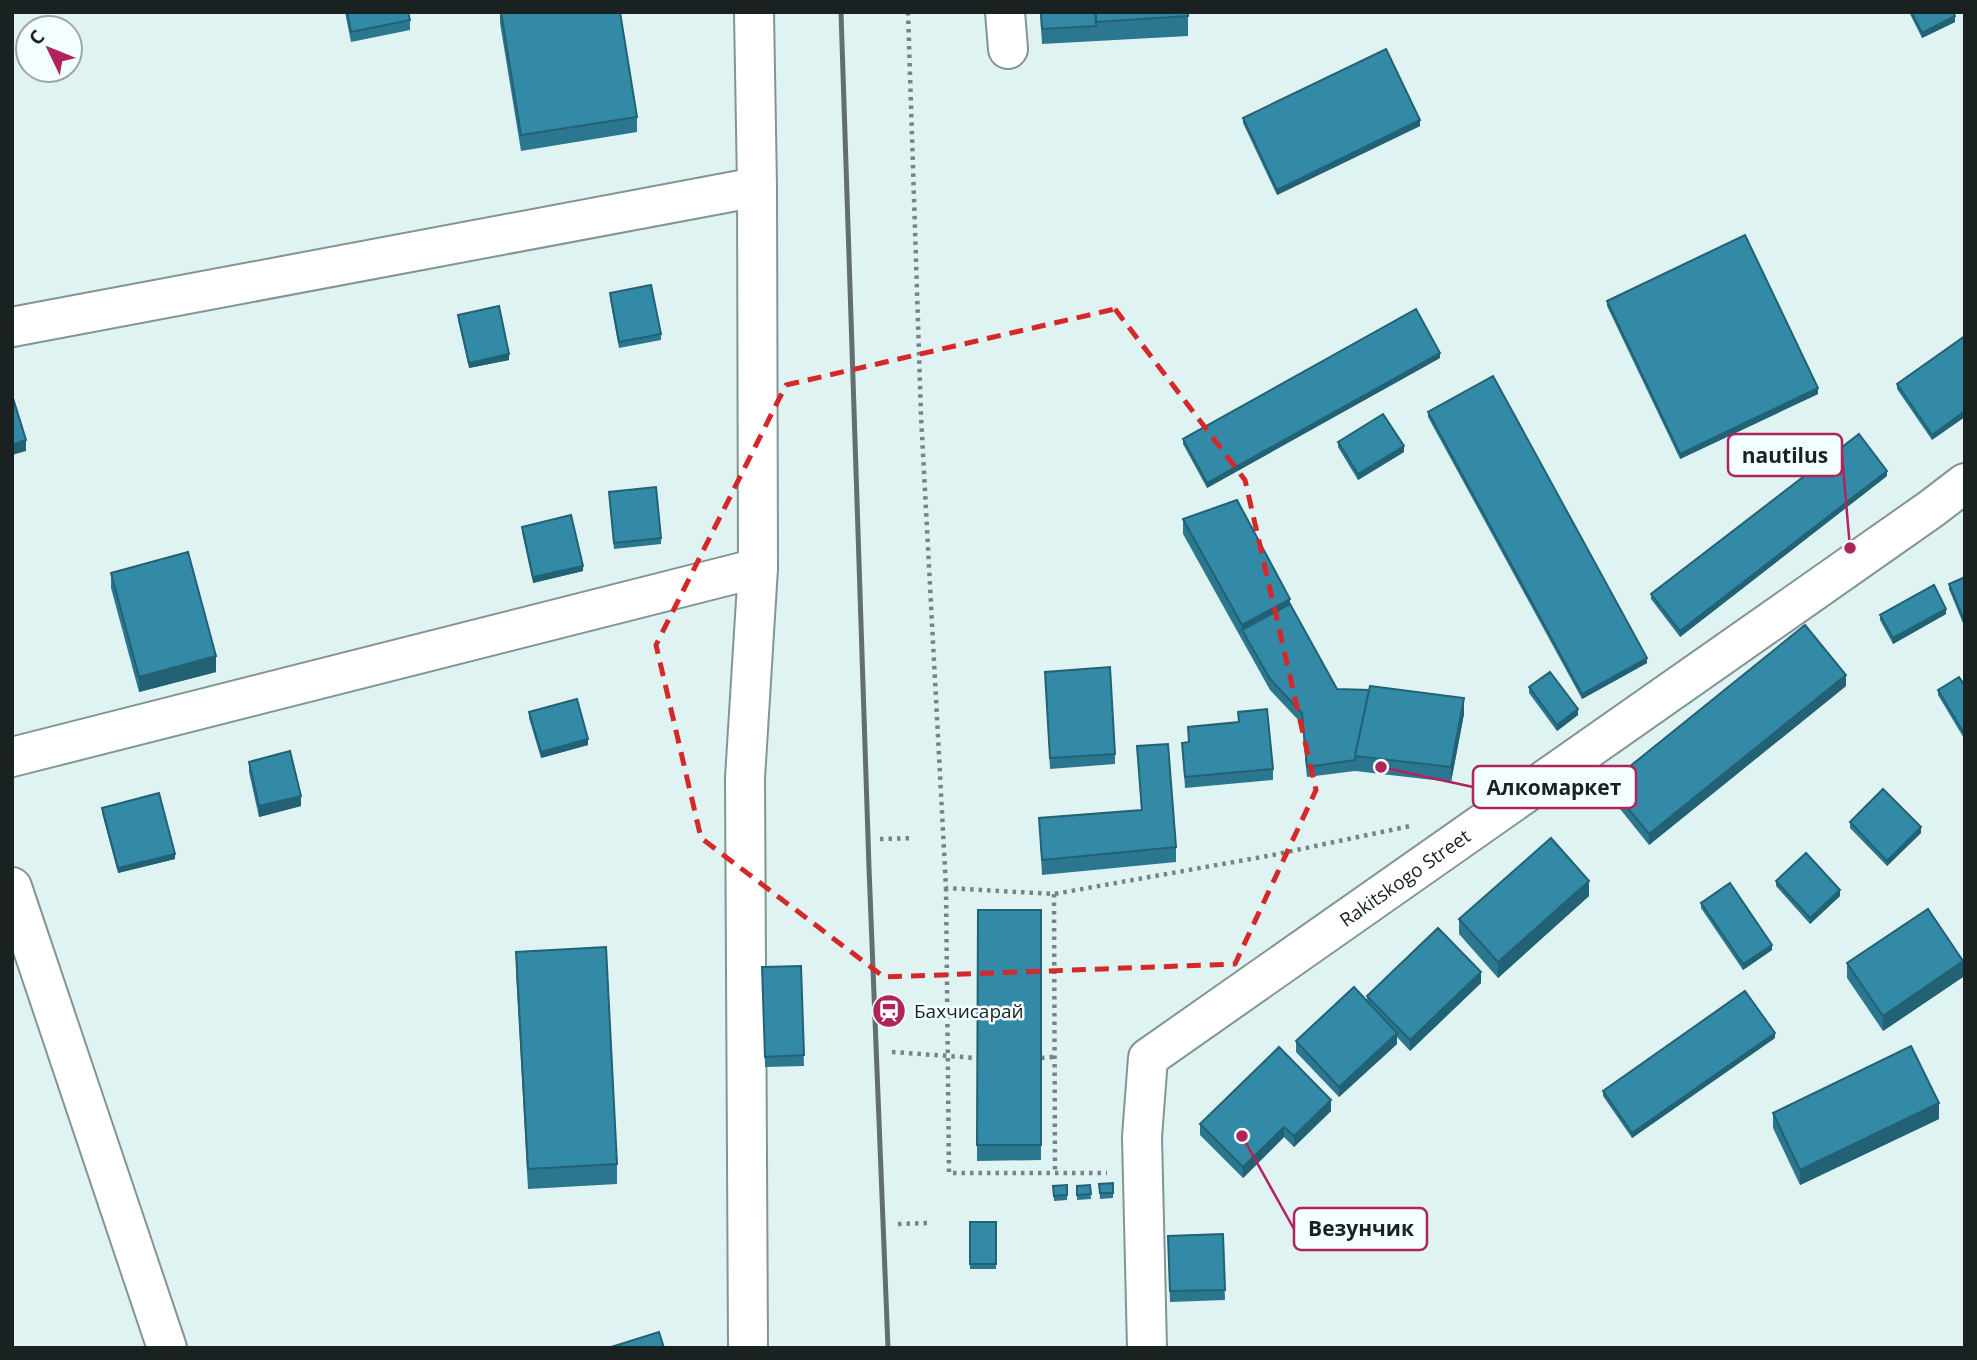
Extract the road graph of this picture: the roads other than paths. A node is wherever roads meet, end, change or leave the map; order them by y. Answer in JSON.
{"nodes":[{"id":1,"x":754,"y":12,"type":"edge"},
{"id":2,"x":757,"y":187,"type":"junction"},
{"id":3,"x":12,"y":327,"type":"edge"},
{"id":4,"x":1965,"y":483,"type":"edge"},
{"id":5,"x":758,"y":568,"type":"junction"},
{"id":6,"x":12,"y":757,"type":"edge"},
{"id":7,"x":12,"y":887,"type":"edge"},
{"id":8,"x":167,"y":1348,"type":"edge"},
{"id":9,"x":748,"y":1348,"type":"edge"},
{"id":10,"x":1147,"y":1348,"type":"edge"}],
"edges":[{"from":1,"to":2,"type":"street"},
{"from":2,"to":3,"type":"street"},
{"from":2,"to":5,"type":"street"},
{"from":4,"to":10,"type":"street","name":"Rakitskogo Street"},
{"from":5,"to":6,"type":"street"},
{"from":5,"to":9,"type":"street"},
{"from":7,"to":8,"type":"street"}]}
